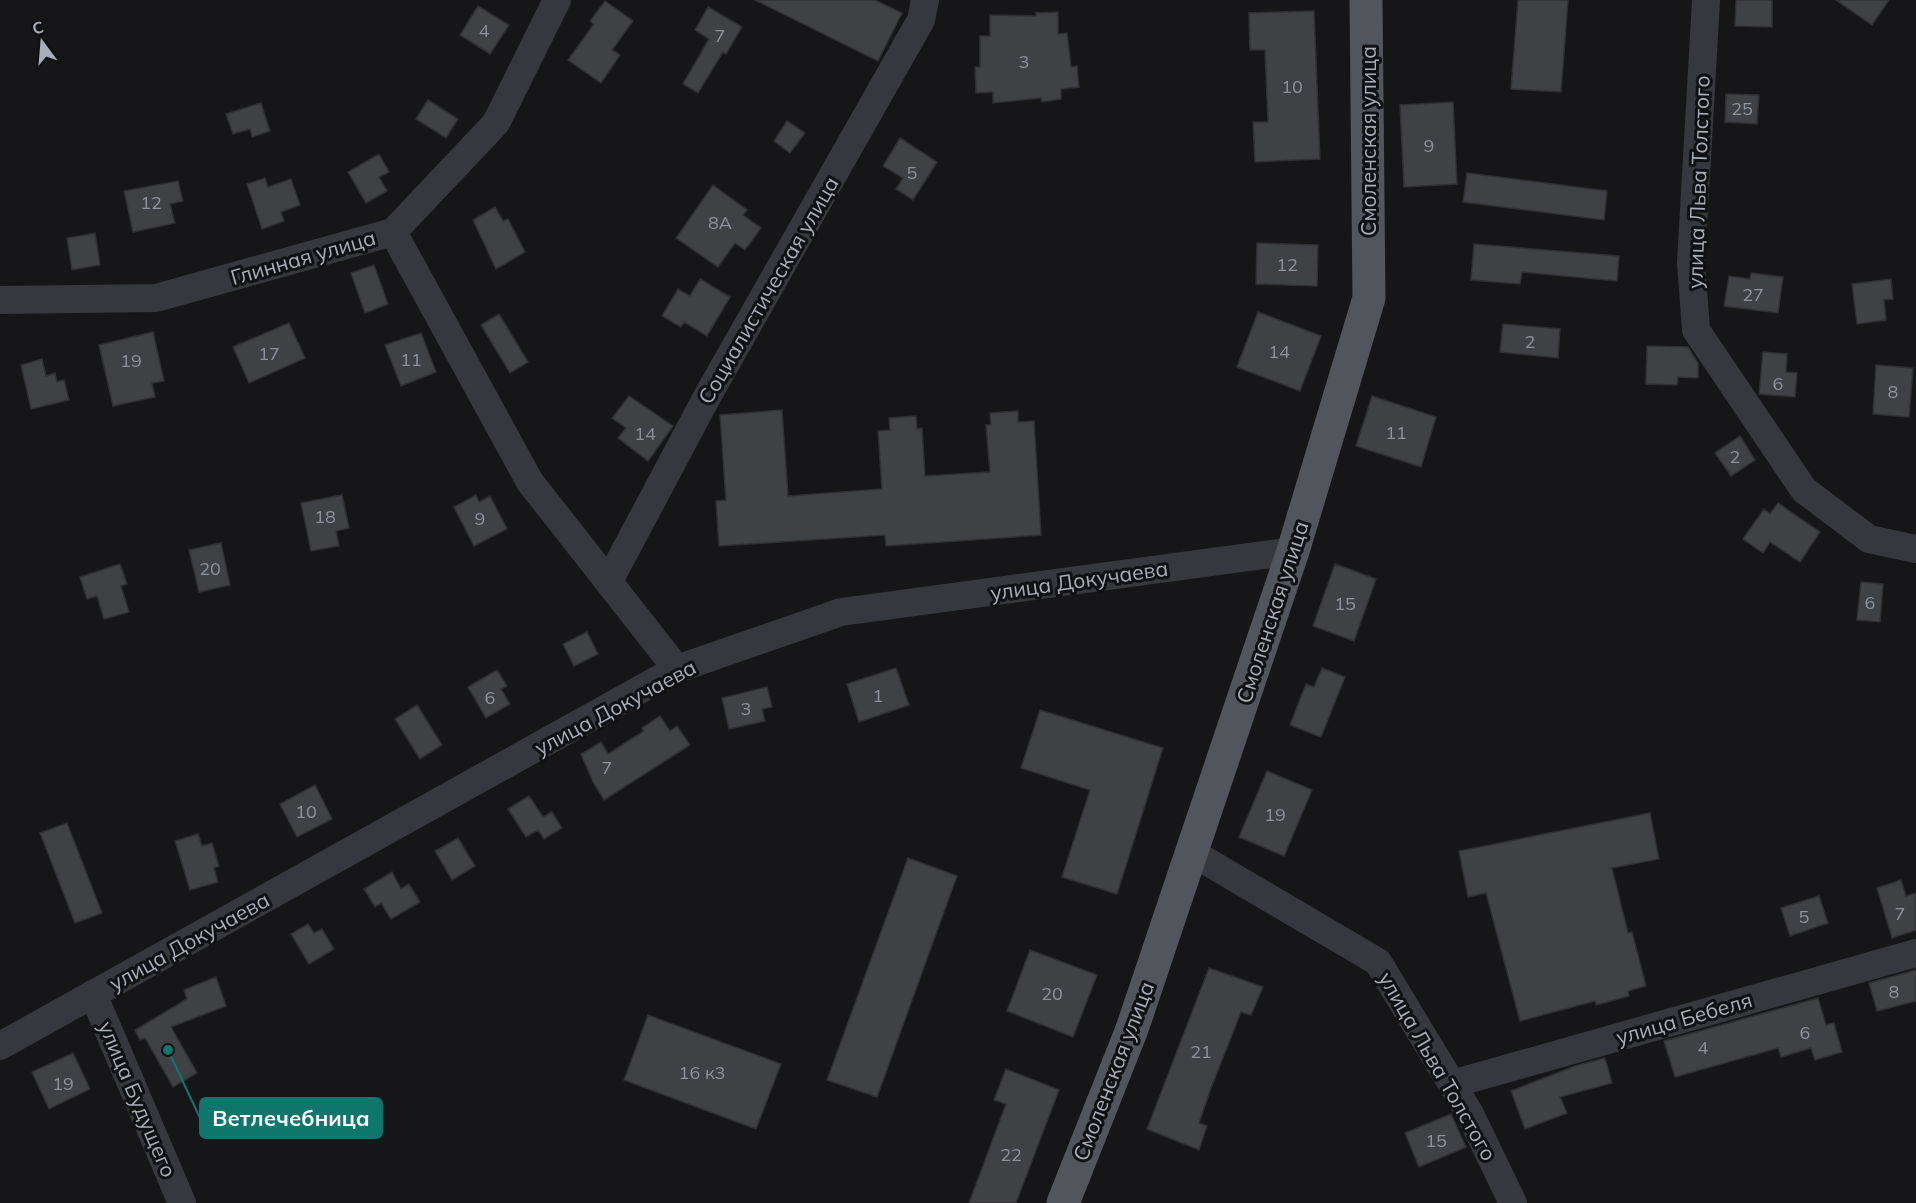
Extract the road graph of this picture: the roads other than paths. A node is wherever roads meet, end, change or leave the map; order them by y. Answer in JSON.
{"nodes":[{"id":1,"x":558,"y":0,"type":"edge"},
{"id":2,"x":926,"y":0,"type":"edge"},
{"id":3,"x":1366,"y":0,"type":"edge"},
{"id":4,"x":1707,"y":0,"type":"edge"},
{"id":5,"x":393,"y":232,"type":"junction"},
{"id":6,"x":0,"y":300,"type":"edge"},
{"id":7,"x":1916,"y":549,"type":"edge"},
{"id":8,"x":1293,"y":551,"type":"junction"},
{"id":9,"x":609,"y":581,"type":"junction"},
{"id":10,"x":677,"y":669,"type":"junction"},
{"id":11,"x":1191,"y":852,"type":"junction"},
{"id":12,"x":1916,"y":953,"type":"edge"},
{"id":13,"x":93,"y":994,"type":"junction"},
{"id":14,"x":0,"y":1046,"type":"edge"},
{"id":15,"x":1452,"y":1084,"type":"junction"},
{"id":16,"x":182,"y":1203,"type":"edge"},
{"id":17,"x":1063,"y":1203,"type":"edge"},
{"id":18,"x":1513,"y":1203,"type":"edge"}],
"edges":[{"from":1,"to":5,"type":"street","name":"Глинная улица"},
{"from":2,"to":9,"type":"street","name":"Социалистическая улица"},
{"from":3,"to":8,"type":"main road","name":"Смоленская улица"},
{"from":4,"to":7,"type":"street","name":"улица Льва Толстого"},
{"from":5,"to":6,"type":"street","name":"Глинная улица"},
{"from":5,"to":9,"type":"street"},
{"from":8,"to":10,"type":"street","name":"улица Докучаева"},
{"from":8,"to":11,"type":"main road","name":"Смоленская улица"},
{"from":9,"to":10,"type":"street"},
{"from":10,"to":13,"type":"street","name":"улица Докучаева"},
{"from":11,"to":15,"type":"street","name":"улица Льва Толстого"},
{"from":11,"to":17,"type":"main road","name":"Смоленская улица"},
{"from":12,"to":15,"type":"street","name":"улица Бебеля"},
{"from":13,"to":14,"type":"street","name":"улица Докучаева"},
{"from":13,"to":16,"type":"street","name":"улица Будущего"},
{"from":15,"to":18,"type":"street","name":"улица Льва Толстого"}]}
